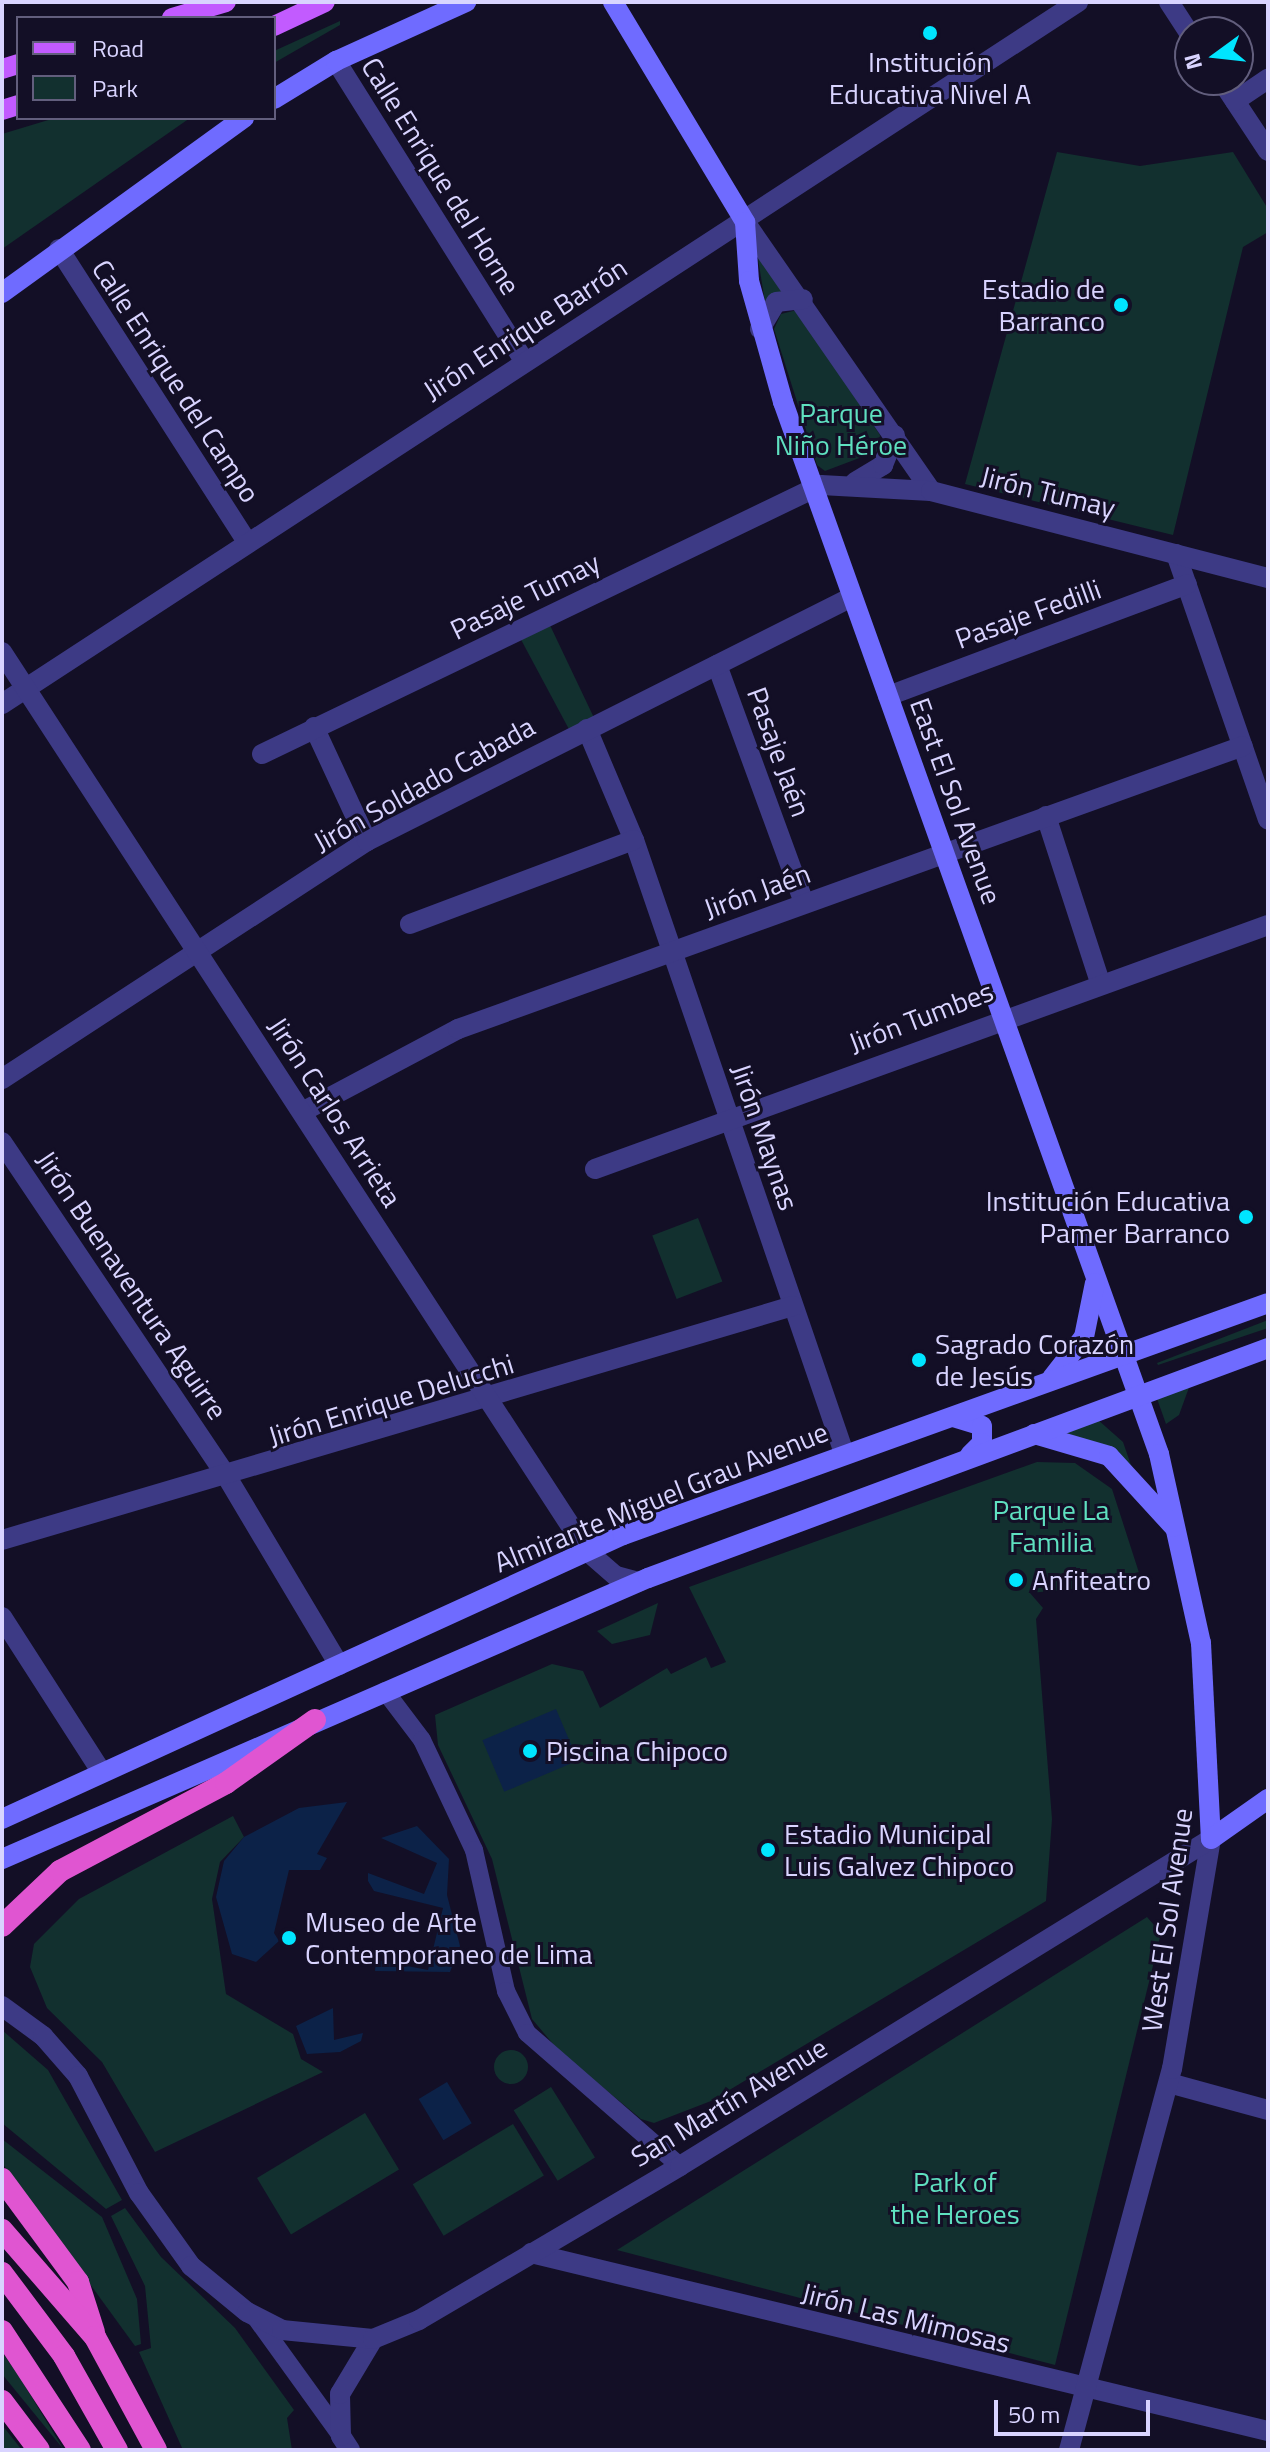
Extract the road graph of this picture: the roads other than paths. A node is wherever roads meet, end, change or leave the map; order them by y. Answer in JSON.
{"nodes":[{"id":1,"x":226,"y":2,"type":"edge"},
{"id":2,"x":325,"y":2,"type":"edge"},
{"id":3,"x":466,"y":2,"type":"edge"},
{"id":4,"x":613,"y":2,"type":"edge"},
{"id":5,"x":1078,"y":2,"type":"edge"},
{"id":6,"x":179,"y":16,"type":"edge"},
{"id":7,"x":276,"y":25,"type":"edge"},
{"id":8,"x":336,"y":61,"type":"junction"},
{"id":9,"x":1268,"y":79,"type":"edge"},
{"id":10,"x":1232,"y":96,"type":"edge"},
{"id":11,"x":276,"y":98,"type":"edge"},
{"id":12,"x":1235,"y":101,"type":"junction"},
{"id":13,"x":241,"y":120,"type":"edge"},
{"id":14,"x":1268,"y":151,"type":"edge"},
{"id":15,"x":745,"y":222,"type":"junction"},
{"id":16,"x":59,"y":249,"type":"junction"},
{"id":17,"x":2,"y":293,"type":"edge"},
{"id":18,"x":803,"y":299,"type":"junction"},
{"id":19,"x":760,"y":329,"type":"junction"},
{"id":20,"x":525,"y":362,"type":"junction"},
{"id":21,"x":895,"y":435,"type":"junction"},
{"id":22,"x":855,"y":482,"type":"junction"},
{"id":23,"x":812,"y":488,"type":"junction"},
{"id":24,"x":931,"y":491,"type":"junction"},
{"id":25,"x":247,"y":542,"type":"junction"},
{"id":26,"x":1176,"y":554,"type":"junction"},
{"id":27,"x":1268,"y":578,"type":"edge"},
{"id":28,"x":1187,"y":584,"type":"junction"},
{"id":29,"x":852,"y":597,"type":"junction"},
{"id":30,"x":2,"y":652,"type":"edge"},
{"id":31,"x":717,"y":665,"type":"junction"},
{"id":32,"x":26,"y":689,"type":"junction"},
{"id":33,"x":888,"y":696,"type":"junction"},
{"id":34,"x":2,"y":704,"type":"edge"},
{"id":35,"x":314,"y":727,"type":"junction"},
{"id":36,"x":587,"y":729,"type":"junction"},
{"id":37,"x":1243,"y":746,"type":"junction"},
{"id":38,"x":262,"y":754,"type":"dead end"},
{"id":39,"x":1046,"y":816,"type":"junction"},
{"id":40,"x":1268,"y":820,"type":"edge"},
{"id":41,"x":634,"y":840,"type":"junction"},
{"id":42,"x":367,"y":841,"type":"junction"},
{"id":43,"x":944,"y":851,"type":"junction"},
{"id":44,"x":804,"y":903,"type":"junction"},
{"id":45,"x":410,"y":924,"type":"dead end"},
{"id":46,"x":1268,"y":925,"type":"edge"},
{"id":47,"x":672,"y":952,"type":"junction"},
{"id":48,"x":199,"y":954,"type":"junction"},
{"id":49,"x":1100,"y":982,"type":"junction"},
{"id":50,"x":1004,"y":1015,"type":"junction"},
{"id":51,"x":2,"y":1079,"type":"edge"},
{"id":52,"x":302,"y":1112,"type":"junction"},
{"id":53,"x":729,"y":1119,"type":"junction"},
{"id":54,"x":2,"y":1142,"type":"edge"},
{"id":55,"x":595,"y":1169,"type":"dead end"},
{"id":56,"x":1096,"y":1279,"type":"junction"},
{"id":57,"x":1268,"y":1303,"type":"edge"},
{"id":58,"x":793,"y":1306,"type":"junction"},
{"id":59,"x":1268,"y":1348,"type":"edge"},
{"id":60,"x":1124,"y":1355,"type":"junction"},
{"id":61,"x":1049,"y":1381,"type":"junction"},
{"id":62,"x":1138,"y":1394,"type":"junction"},
{"id":63,"x":489,"y":1400,"type":"junction"},
{"id":64,"x":940,"y":1419,"type":"junction"},
{"id":65,"x":1026,"y":1434,"type":"junction"},
{"id":66,"x":844,"y":1453,"type":"junction"},
{"id":67,"x":970,"y":1455,"type":"junction"},
{"id":68,"x":227,"y":1477,"type":"junction"},
{"id":69,"x":1183,"y":1539,"type":"junction"},
{"id":70,"x":2,"y":1540,"type":"edge"},
{"id":71,"x":587,"y":1551,"type":"junction"},
{"id":72,"x":638,"y":1582,"type":"junction"},
{"id":73,"x":2,"y":1617,"type":"edge"},
{"id":74,"x":339,"y":1665,"type":"junction"},
{"id":75,"x":385,"y":1691,"type":"junction"},
{"id":76,"x":315,"y":1720,"type":"junction"},
{"id":77,"x":102,"y":1773,"type":"junction"},
{"id":78,"x":1268,"y":1799,"type":"edge"},
{"id":79,"x":2,"y":1819,"type":"edge"},
{"id":80,"x":1211,"y":1839,"type":"junction"},
{"id":81,"x":2,"y":1859,"type":"edge"},
{"id":82,"x":2,"y":1926,"type":"edge"},
{"id":83,"x":2,"y":2006,"type":"edge"},
{"id":84,"x":1169,"y":2083,"type":"junction"},
{"id":85,"x":1268,"y":2110,"type":"edge"},
{"id":86,"x":680,"y":2166,"type":"junction"},
{"id":87,"x":2,"y":2179,"type":"edge"},
{"id":88,"x":2,"y":2230,"type":"edge"},
{"id":89,"x":531,"y":2253,"type":"junction"},
{"id":90,"x":2,"y":2273,"type":"edge"},
{"id":91,"x":256,"y":2318,"type":"junction"},
{"id":92,"x":2,"y":2331,"type":"edge"},
{"id":93,"x":95,"y":2337,"type":"junction"},
{"id":94,"x":373,"y":2339,"type":"junction"},
{"id":95,"x":1085,"y":2391,"type":"junction"},
{"id":96,"x":2,"y":2401,"type":"edge"},
{"id":97,"x":1268,"y":2431,"type":"edge"},
{"id":98,"x":346,"y":2443,"type":"edge"},
{"id":99,"x":39,"y":2450,"type":"edge"},
{"id":100,"x":80,"y":2450,"type":"edge"},
{"id":101,"x":117,"y":2450,"type":"edge"},
{"id":102,"x":156,"y":2450,"type":"edge"},
{"id":103,"x":1069,"y":2450,"type":"edge"}],
"edges":[{"from":1,"to":6,"type":"main road"},
{"from":2,"to":7,"type":"main road"},
{"from":3,"to":8,"type":"main road"},
{"from":4,"to":15,"type":"main road","name":"East El Sol Avenue"},
{"from":5,"to":15,"type":"street","name":"Jirón Enrique Barrón"},
{"from":8,"to":11,"type":"main road"},
{"from":8,"to":20,"type":"street","name":"Calle Enrique del Horne"},
{"from":9,"to":12,"type":"street"},
{"from":10,"to":12,"type":"street"},
{"from":12,"to":14,"type":"street"},
{"from":13,"to":16,"type":"main road"},
{"from":15,"to":18,"type":"street","name":"East El Sol Avenue"},
{"from":15,"to":19,"type":"main road","name":"East El Sol Avenue"},
{"from":15,"to":20,"type":"street","name":"Jirón Enrique Barrón"},
{"from":16,"to":17,"type":"main road"},
{"from":16,"to":25,"type":"street","name":"Calle Enrique del Campo"},
{"from":18,"to":19,"type":"street"},
{"from":18,"to":21,"type":"street","name":"East El Sol Avenue"},
{"from":19,"to":23,"type":"main road","name":"East El Sol Avenue"},
{"from":20,"to":25,"type":"street","name":"Jirón Enrique Barrón"},
{"from":21,"to":22,"type":"street"},
{"from":21,"to":24,"type":"street","name":"East El Sol Avenue"},
{"from":22,"to":23,"type":"street","name":"Jirón Tumay"},
{"from":22,"to":24,"type":"street","name":"Jirón Tumay"},
{"from":23,"to":29,"type":"main road","name":"East El Sol Avenue"},
{"from":23,"to":35,"type":"street","name":"Pasaje Tumay"},
{"from":24,"to":26,"type":"street","name":"Jirón Tumay"},
{"from":25,"to":32,"type":"street","name":"Jirón Enrique Barrón"},
{"from":26,"to":27,"type":"street","name":"Jirón Tumay"},
{"from":26,"to":28,"type":"street"},
{"from":28,"to":33,"type":"street","name":"Pasaje Fedilli"},
{"from":28,"to":37,"type":"street"},
{"from":29,"to":31,"type":"street","name":"Jirón Soldado Cabada"},
{"from":29,"to":33,"type":"main road","name":"East El Sol Avenue"},
{"from":30,"to":32,"type":"street","name":"Jirón Carlos Arrieta"},
{"from":31,"to":36,"type":"street","name":"Jirón Soldado Cabada"},
{"from":31,"to":44,"type":"street","name":"Pasaje Jaén"},
{"from":32,"to":34,"type":"street","name":"Jirón Enrique Barrón"},
{"from":32,"to":48,"type":"street","name":"Jirón Carlos Arrieta"},
{"from":33,"to":43,"type":"main road","name":"East El Sol Avenue"},
{"from":35,"to":38,"type":"street","name":"Pasaje Tumay"},
{"from":35,"to":42,"type":"street"},
{"from":36,"to":41,"type":"street","name":"Jirón Maynas"},
{"from":36,"to":42,"type":"street","name":"Jirón Soldado Cabada"},
{"from":37,"to":39,"type":"street","name":"Jirón Jaén"},
{"from":37,"to":40,"type":"street"},
{"from":39,"to":43,"type":"street","name":"Jirón Jaén"},
{"from":39,"to":49,"type":"street"},
{"from":41,"to":45,"type":"street"},
{"from":41,"to":47,"type":"street","name":"Jirón Maynas"},
{"from":42,"to":48,"type":"street","name":"Jirón Soldado Cabada"},
{"from":43,"to":44,"type":"street","name":"Jirón Jaén"},
{"from":43,"to":50,"type":"main road","name":"East El Sol Avenue"},
{"from":44,"to":47,"type":"street","name":"Jirón Jaén"},
{"from":46,"to":49,"type":"street","name":"Jirón Tumbes"},
{"from":47,"to":52,"type":"street","name":"Jirón Jaén"},
{"from":47,"to":53,"type":"street","name":"Jirón Maynas"},
{"from":48,"to":51,"type":"street","name":"Jirón Soldado Cabada"},
{"from":48,"to":52,"type":"street","name":"Jirón Carlos Arrieta"},
{"from":49,"to":50,"type":"street","name":"Jirón Tumbes"},
{"from":50,"to":53,"type":"street","name":"Jirón Tumbes"},
{"from":50,"to":56,"type":"main road","name":"East El Sol Avenue"},
{"from":52,"to":63,"type":"street","name":"Jirón Carlos Arrieta"},
{"from":53,"to":55,"type":"street","name":"Jirón Tumbes"},
{"from":53,"to":58,"type":"street","name":"Jirón Maynas"},
{"from":54,"to":68,"type":"street","name":"Jirón Buenaventura Aguirre"},
{"from":56,"to":60,"type":"main road","name":"East El Sol Avenue"},
{"from":56,"to":61,"type":"main road"},
{"from":57,"to":60,"type":"main road","name":"Almirante Miguel Grau Avenue"},
{"from":58,"to":63,"type":"street","name":"Jirón Enrique Delucchi"},
{"from":58,"to":66,"type":"street","name":"Jirón Maynas"},
{"from":59,"to":62,"type":"main road"},
{"from":60,"to":61,"type":"main road","name":"Almirante Miguel Grau Avenue"},
{"from":60,"to":62,"type":"main road","name":"East El Sol Avenue"},
{"from":61,"to":64,"type":"main road","name":"Almirante Miguel Grau Avenue"},
{"from":62,"to":65,"type":"main road"},
{"from":62,"to":69,"type":"main road","name":"West El Sol Avenue"},
{"from":63,"to":68,"type":"street","name":"Jirón Enrique Delucchi"},
{"from":63,"to":71,"type":"street","name":"Jirón Carlos Arrieta"},
{"from":64,"to":66,"type":"main road","name":"Almirante Miguel Grau Avenue"},
{"from":64,"to":67,"type":"main road"},
{"from":65,"to":67,"type":"main road"},
{"from":65,"to":69,"type":"main road"},
{"from":66,"to":71,"type":"main road","name":"Almirante Miguel Grau Avenue"},
{"from":67,"to":72,"type":"main road"},
{"from":68,"to":70,"type":"street","name":"Jirón Enrique Delucchi"},
{"from":68,"to":74,"type":"street","name":"Jirón Buenaventura Aguirre"},
{"from":69,"to":80,"type":"main road","name":"West El Sol Avenue"},
{"from":71,"to":72,"type":"street","name":"Jirón Carlos Arrieta"},
{"from":71,"to":74,"type":"main road","name":"Almirante Miguel Grau Avenue"},
{"from":72,"to":75,"type":"main road"},
{"from":73,"to":77,"type":"street"},
{"from":74,"to":77,"type":"main road","name":"Almirante Miguel Grau Avenue"},
{"from":75,"to":76,"type":"main road"},
{"from":75,"to":86,"type":"street"},
{"from":76,"to":81,"type":"main road"},
{"from":76,"to":82,"type":"highway"},
{"from":77,"to":79,"type":"main road","name":"Almirante Miguel Grau Avenue"},
{"from":78,"to":80,"type":"main road"},
{"from":80,"to":84,"type":"street","name":"West El Sol Avenue"},
{"from":80,"to":86,"type":"street","name":"San Martín Avenue"},
{"from":83,"to":91,"type":"street"},
{"from":84,"to":85,"type":"street"},
{"from":84,"to":95,"type":"street","name":"West El Sol Avenue"},
{"from":86,"to":89,"type":"street","name":"San Martín Avenue"},
{"from":87,"to":93,"type":"highway"},
{"from":88,"to":93,"type":"highway"},
{"from":89,"to":94,"type":"street","name":"San Martín Avenue"},
{"from":89,"to":95,"type":"street","name":"Jirón Las Mimosas"},
{"from":90,"to":101,"type":"highway"},
{"from":91,"to":94,"type":"street","name":"San Martín Avenue"},
{"from":91,"to":98,"type":"street"},
{"from":92,"to":100,"type":"highway"},
{"from":93,"to":102,"type":"highway"},
{"from":94,"to":98,"type":"street"},
{"from":95,"to":97,"type":"street","name":"Jirón Las Mimosas"},
{"from":95,"to":103,"type":"street","name":"West El Sol Avenue"},
{"from":96,"to":99,"type":"highway"}]}
